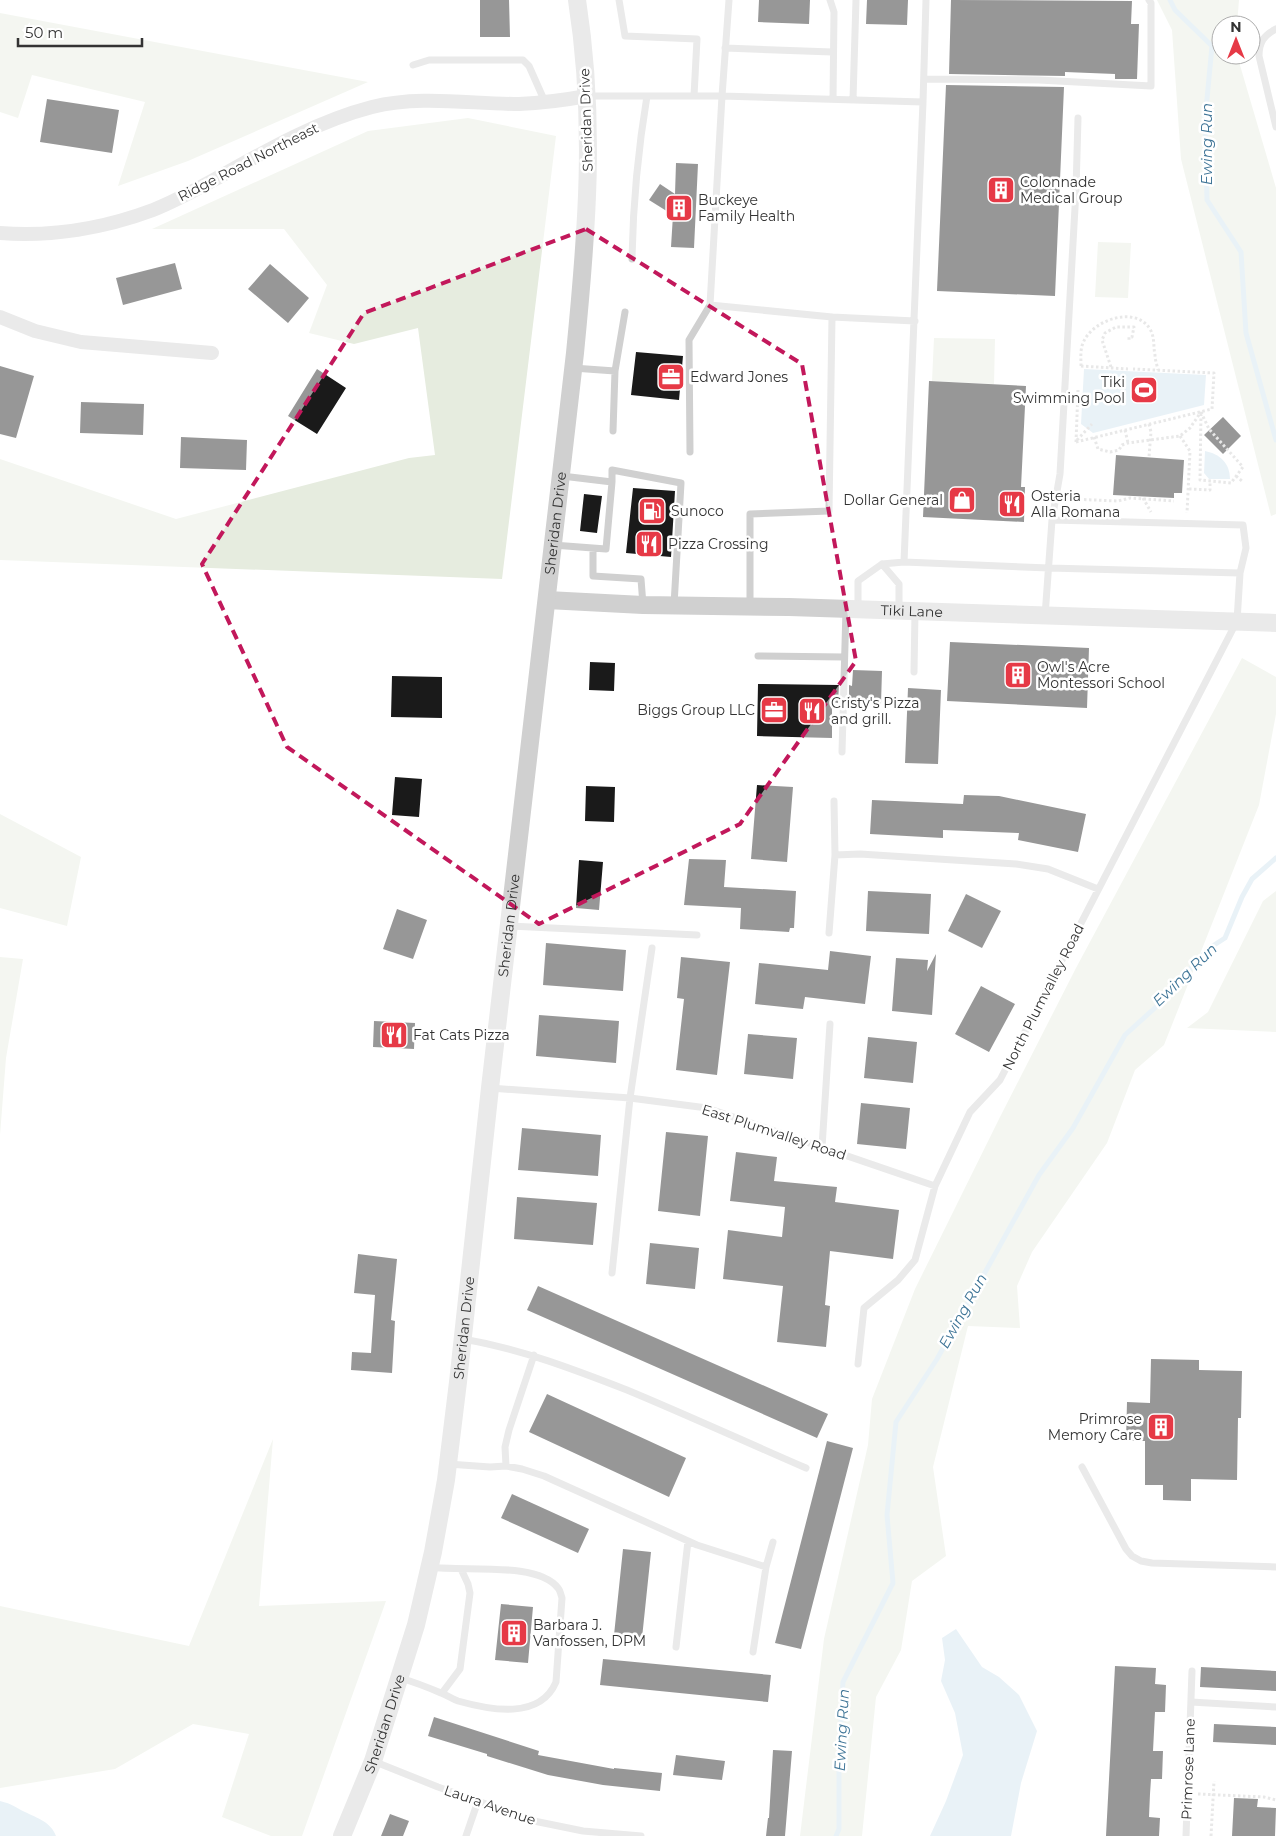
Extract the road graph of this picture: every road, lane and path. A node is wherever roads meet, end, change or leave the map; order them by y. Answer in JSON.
{"nodes":[{"id":1,"x":577,"y":0,"type":"edge"},
{"id":2,"x":619,"y":0,"type":"edge"},
{"id":3,"x":729,"y":0,"type":"edge"},
{"id":4,"x":830,"y":0,"type":"edge"},
{"id":5,"x":856,"y":0,"type":"edge"},
{"id":6,"x":926,"y":0,"type":"edge"},
{"id":7,"x":1149,"y":0,"type":"edge"},
{"id":8,"x":1276,"y":29,"type":"edge"},
{"id":9,"x":725,"y":48,"type":"junction"},
{"id":10,"x":832,"y":52,"type":"junction"},
{"id":11,"x":413,"y":65,"type":"dead end"},
{"id":12,"x":924,"y":79,"type":"junction"},
{"id":13,"x":587,"y":96,"type":"junction"},
{"id":14,"x":647,"y":96,"type":"junction"},
{"id":15,"x":694,"y":96,"type":"junction"},
{"id":16,"x":722,"y":96,"type":"junction"},
{"id":17,"x":833,"y":98,"type":"junction"},
{"id":18,"x":853,"y":99,"type":"junction"},
{"id":19,"x":544,"y":102,"type":"junction"},
{"id":20,"x":924,"y":102,"type":"junction"},
{"id":21,"x":1078,"y":118,"type":"dead end"},
{"id":22,"x":1276,"y":127,"type":"edge"},
{"id":23,"x":0,"y":233,"type":"edge"},
{"id":24,"x":632,"y":259,"type":"dead end"},
{"id":25,"x":710,"y":305,"type":"junction"},
{"id":26,"x":625,"y":312,"type":"dead end"},
{"id":27,"x":0,"y":317,"type":"edge"},
{"id":28,"x":832,"y":318,"type":"junction"},
{"id":29,"x":915,"y":321,"type":"junction"},
{"id":30,"x":1129,"y":340,"type":"dead end"},
{"id":31,"x":212,"y":353,"type":"dead end"},
{"id":32,"x":1111,"y":367,"type":"junction"},
{"id":33,"x":573,"y":368,"type":"junction"},
{"id":34,"x":1128,"y":368,"type":"dead end"},
{"id":35,"x":1133,"y":369,"type":"dead end"},
{"id":36,"x":1158,"y":370,"type":"junction"},
{"id":37,"x":615,"y":371,"type":"junction"},
{"id":38,"x":1078,"y":385,"type":"dead end"},
{"id":39,"x":1201,"y":412,"type":"junction"},
{"id":40,"x":1092,"y":424,"type":"dead end"},
{"id":41,"x":1149,"y":424,"type":"junction"},
{"id":42,"x":613,"y":430,"type":"dead end"},
{"id":43,"x":1125,"y":430,"type":"junction"},
{"id":44,"x":1180,"y":436,"type":"junction"},
{"id":45,"x":1094,"y":437,"type":"junction"},
{"id":46,"x":1150,"y":440,"type":"junction"},
{"id":47,"x":1076,"y":442,"type":"junction"},
{"id":48,"x":1128,"y":443,"type":"junction"},
{"id":49,"x":690,"y":452,"type":"dead end"},
{"id":50,"x":1149,"y":457,"type":"dead end"},
{"id":51,"x":560,"y":476,"type":"junction"},
{"id":52,"x":1236,"y":476,"type":"junction"},
{"id":53,"x":1210,"y":481,"type":"junction"},
{"id":54,"x":1242,"y":481,"type":"dead end"},
{"id":55,"x":612,"y":482,"type":"junction"},
{"id":56,"x":1189,"y":489,"type":"junction"},
{"id":57,"x":1069,"y":499,"type":"dead end"},
{"id":58,"x":1174,"y":501,"type":"dead end"},
{"id":59,"x":1052,"y":520,"type":"junction"},
{"id":60,"x":1186,"y":524,"type":"junction"},
{"id":61,"x":705,"y":544,"type":"dead end"},
{"id":62,"x":552,"y":545,"type":"junction"},
{"id":63,"x":677,"y":545,"type":"junction"},
{"id":64,"x":593,"y":548,"type":"junction"},
{"id":65,"x":904,"y":562,"type":"junction"},
{"id":66,"x":882,"y":564,"type":"junction"},
{"id":67,"x":1049,"y":568,"type":"junction"},
{"id":68,"x":1240,"y":573,"type":"junction"},
{"id":69,"x":547,"y":600,"type":"junction"},
{"id":70,"x":643,"y":605,"type":"junction"},
{"id":71,"x":674,"y":606,"type":"junction"},
{"id":72,"x":750,"y":606,"type":"junction"},
{"id":73,"x":852,"y":609,"type":"junction"},
{"id":74,"x":907,"y":611,"type":"junction"},
{"id":75,"x":1045,"y":616,"type":"junction"},
{"id":76,"x":1237,"y":622,"type":"junction"},
{"id":77,"x":1272,"y":623,"type":"edge"},
{"id":78,"x":758,"y":656,"type":"dead end"},
{"id":79,"x":844,"y":657,"type":"junction"},
{"id":80,"x":914,"y":672,"type":"dead end"},
{"id":81,"x":842,"y":752,"type":"dead end"},
{"id":82,"x":834,"y":801,"type":"dead end"},
{"id":83,"x":834,"y":855,"type":"junction"},
{"id":84,"x":1098,"y":889,"type":"junction"},
{"id":85,"x":510,"y":926,"type":"junction"},
{"id":86,"x":829,"y":933,"type":"dead end"},
{"id":87,"x":697,"y":935,"type":"dead end"},
{"id":88,"x":652,"y":948,"type":"dead end"},
{"id":89,"x":830,"y":1024,"type":"dead end"},
{"id":90,"x":490,"y":1088,"type":"junction"},
{"id":91,"x":630,"y":1098,"type":"junction"},
{"id":92,"x":822,"y":1147,"type":"junction"},
{"id":93,"x":935,"y":1186,"type":"junction"},
{"id":94,"x":612,"y":1273,"type":"dead end"},
{"id":95,"x":463,"y":1339,"type":"junction"},
{"id":96,"x":534,"y":1355,"type":"junction"},
{"id":97,"x":858,"y":1364,"type":"dead end"},
{"id":98,"x":447,"y":1464,"type":"junction"},
{"id":99,"x":506,"y":1466,"type":"junction"},
{"id":100,"x":1082,"y":1467,"type":"dead end"},
{"id":101,"x":806,"y":1468,"type":"dead end"},
{"id":102,"x":688,"y":1540,"type":"junction"},
{"id":103,"x":773,"y":1542,"type":"dead end"},
{"id":104,"x":430,"y":1566,"type":"junction"},
{"id":105,"x":766,"y":1567,"type":"junction"},
{"id":106,"x":1276,"y":1567,"type":"edge"},
{"id":107,"x":461,"y":1568,"type":"junction"},
{"id":108,"x":676,"y":1647,"type":"dead end"},
{"id":109,"x":753,"y":1652,"type":"dead end"},
{"id":110,"x":1192,"y":1671,"type":"dead end"},
{"id":111,"x":400,"y":1678,"type":"junction"},
{"id":112,"x":442,"y":1693,"type":"junction"},
{"id":113,"x":1191,"y":1702,"type":"junction"},
{"id":114,"x":1276,"y":1707,"type":"edge"},
{"id":115,"x":373,"y":1761,"type":"junction"},
{"id":116,"x":1214,"y":1781,"type":"dead end"},
{"id":117,"x":1187,"y":1794,"type":"junction"},
{"id":118,"x":1213,"y":1795,"type":"junction"},
{"id":119,"x":1276,"y":1800,"type":"edge"},
{"id":120,"x":478,"y":1801,"type":"junction"},
{"id":121,"x":342,"y":1836,"type":"edge"},
{"id":122,"x":466,"y":1836,"type":"edge"},
{"id":123,"x":641,"y":1836,"type":"edge"},
{"id":124,"x":1186,"y":1836,"type":"edge"},
{"id":125,"x":1211,"y":1836,"type":"edge"}],
"edges":[{"from":1,"to":13,"type":"street","name":"Sheridan Drive"},
{"from":2,"to":15,"type":"lane"},
{"from":3,"to":9,"type":"lane"},
{"from":4,"to":10,"type":"lane"},
{"from":5,"to":18,"type":"lane"},
{"from":6,"to":12,"type":"lane"},
{"from":7,"to":12,"type":"lane"},
{"from":8,"to":22,"type":"lane"},
{"from":9,"to":10,"type":"lane"},
{"from":9,"to":16,"type":"lane"},
{"from":10,"to":17,"type":"lane"},
{"from":11,"to":19,"type":"lane"},
{"from":12,"to":20,"type":"lane"},
{"from":13,"to":14,"type":"lane"},
{"from":13,"to":19,"type":"street","name":"Ridge Road Northeast"},
{"from":13,"to":33,"type":"street","name":"Sheridan Drive"},
{"from":14,"to":15,"type":"lane"},
{"from":14,"to":24,"type":"lane"},
{"from":15,"to":16,"type":"lane"},
{"from":16,"to":17,"type":"lane"},
{"from":16,"to":25,"type":"lane"},
{"from":17,"to":18,"type":"lane"},
{"from":18,"to":20,"type":"lane"},
{"from":19,"to":23,"type":"street","name":"Ridge Road Northeast"},
{"from":20,"to":29,"type":"lane"},
{"from":21,"to":59,"type":"lane"},
{"from":25,"to":28,"type":"lane"},
{"from":25,"to":49,"type":"lane"},
{"from":26,"to":37,"type":"lane"},
{"from":27,"to":31,"type":"street"},
{"from":28,"to":29,"type":"lane"},
{"from":28,"to":72,"type":"lane"},
{"from":29,"to":65,"type":"lane"},
{"from":30,"to":32,"type":"path"},
{"from":32,"to":34,"type":"path"},
{"from":32,"to":36,"type":"path"},
{"from":33,"to":37,"type":"lane"},
{"from":33,"to":51,"type":"street","name":"Sheridan Drive"},
{"from":35,"to":36,"type":"path"},
{"from":36,"to":39,"type":"path"},
{"from":37,"to":42,"type":"lane"},
{"from":38,"to":47,"type":"path"},
{"from":39,"to":41,"type":"path"},
{"from":39,"to":44,"type":"path"},
{"from":39,"to":52,"type":"path"},
{"from":39,"to":53,"type":"path"},
{"from":40,"to":47,"type":"path"},
{"from":41,"to":43,"type":"path"},
{"from":41,"to":46,"type":"path"},
{"from":43,"to":45,"type":"path"},
{"from":43,"to":48,"type":"path"},
{"from":44,"to":46,"type":"path"},
{"from":44,"to":56,"type":"path"},
{"from":45,"to":47,"type":"path"},
{"from":45,"to":48,"type":"path"},
{"from":46,"to":48,"type":"path"},
{"from":46,"to":50,"type":"path"},
{"from":51,"to":55,"type":"lane"},
{"from":51,"to":62,"type":"street","name":"Sheridan Drive"},
{"from":52,"to":53,"type":"path"},
{"from":52,"to":54,"type":"path"},
{"from":53,"to":56,"type":"path"},
{"from":55,"to":63,"type":"lane"},
{"from":55,"to":64,"type":"lane"},
{"from":56,"to":60,"type":"path"},
{"from":57,"to":58,"type":"path"},
{"from":59,"to":60,"type":"lane"},
{"from":59,"to":67,"type":"lane"},
{"from":60,"to":68,"type":"lane"},
{"from":61,"to":63,"type":"path"},
{"from":62,"to":64,"type":"lane"},
{"from":62,"to":69,"type":"street","name":"Sheridan Drive"},
{"from":63,"to":71,"type":"lane"},
{"from":64,"to":70,"type":"lane"},
{"from":65,"to":66,"type":"lane"},
{"from":65,"to":67,"type":"lane"},
{"from":66,"to":73,"type":"lane"},
{"from":66,"to":74,"type":"lane"},
{"from":67,"to":68,"type":"lane"},
{"from":67,"to":75,"type":"lane"},
{"from":68,"to":76,"type":"lane"},
{"from":69,"to":70,"type":"street","name":"Tiki Lane"},
{"from":69,"to":85,"type":"street","name":"Sheridan Drive"},
{"from":70,"to":71,"type":"street","name":"Tiki Lane"},
{"from":71,"to":72,"type":"street","name":"Tiki Lane"},
{"from":72,"to":73,"type":"street","name":"Tiki Lane"},
{"from":73,"to":74,"type":"street","name":"Tiki Lane"},
{"from":73,"to":79,"type":"lane"},
{"from":74,"to":75,"type":"street","name":"Tiki Lane"},
{"from":74,"to":80,"type":"lane"},
{"from":75,"to":76,"type":"street","name":"Tiki Lane"},
{"from":76,"to":77,"type":"street","name":"Tiki Lane"},
{"from":76,"to":84,"type":"lane","name":"North Plumvalley Road"},
{"from":78,"to":79,"type":"lane"},
{"from":79,"to":81,"type":"lane"},
{"from":82,"to":83,"type":"lane"},
{"from":83,"to":84,"type":"lane"},
{"from":83,"to":86,"type":"lane"},
{"from":84,"to":93,"type":"lane","name":"North Plumvalley Road"},
{"from":85,"to":87,"type":"lane"},
{"from":85,"to":90,"type":"street","name":"Sheridan Drive"},
{"from":88,"to":91,"type":"lane"},
{"from":89,"to":92,"type":"lane"},
{"from":90,"to":91,"type":"lane","name":"East Plumvalley Road"},
{"from":90,"to":95,"type":"street","name":"Sheridan Drive"},
{"from":91,"to":92,"type":"lane","name":"East Plumvalley Road"},
{"from":91,"to":94,"type":"lane"},
{"from":92,"to":93,"type":"lane","name":"East Plumvalley Road"},
{"from":93,"to":97,"type":"lane","name":"North Plumvalley Road"},
{"from":95,"to":96,"type":"lane"},
{"from":95,"to":98,"type":"street","name":"Sheridan Drive"},
{"from":96,"to":99,"type":"lane"},
{"from":96,"to":101,"type":"lane"},
{"from":98,"to":99,"type":"lane"},
{"from":98,"to":104,"type":"street","name":"Sheridan Drive"},
{"from":99,"to":102,"type":"lane"},
{"from":100,"to":106,"type":"lane"},
{"from":102,"to":105,"type":"lane"},
{"from":102,"to":108,"type":"lane"},
{"from":103,"to":105,"type":"lane"},
{"from":104,"to":107,"type":"lane"},
{"from":104,"to":111,"type":"street","name":"Sheridan Drive"},
{"from":105,"to":109,"type":"lane"},
{"from":107,"to":112,"type":"lane"},
{"from":107,"to":112,"type":"lane"},
{"from":110,"to":113,"type":"lane","name":"Primrose Lane"},
{"from":111,"to":112,"type":"lane"},
{"from":111,"to":115,"type":"street","name":"Sheridan Drive"},
{"from":113,"to":114,"type":"lane","name":"Primrose Lane"},
{"from":113,"to":117,"type":"lane","name":"Primrose Lane"},
{"from":115,"to":120,"type":"lane","name":"Laura Avenue"},
{"from":115,"to":121,"type":"street","name":"Sheridan Drive"},
{"from":116,"to":118,"type":"path"},
{"from":117,"to":118,"type":"path"},
{"from":117,"to":124,"type":"lane","name":"Primrose Lane"},
{"from":118,"to":119,"type":"path"},
{"from":118,"to":125,"type":"path"},
{"from":120,"to":122,"type":"lane"},
{"from":120,"to":123,"type":"lane","name":"Laura Avenue"}]}
